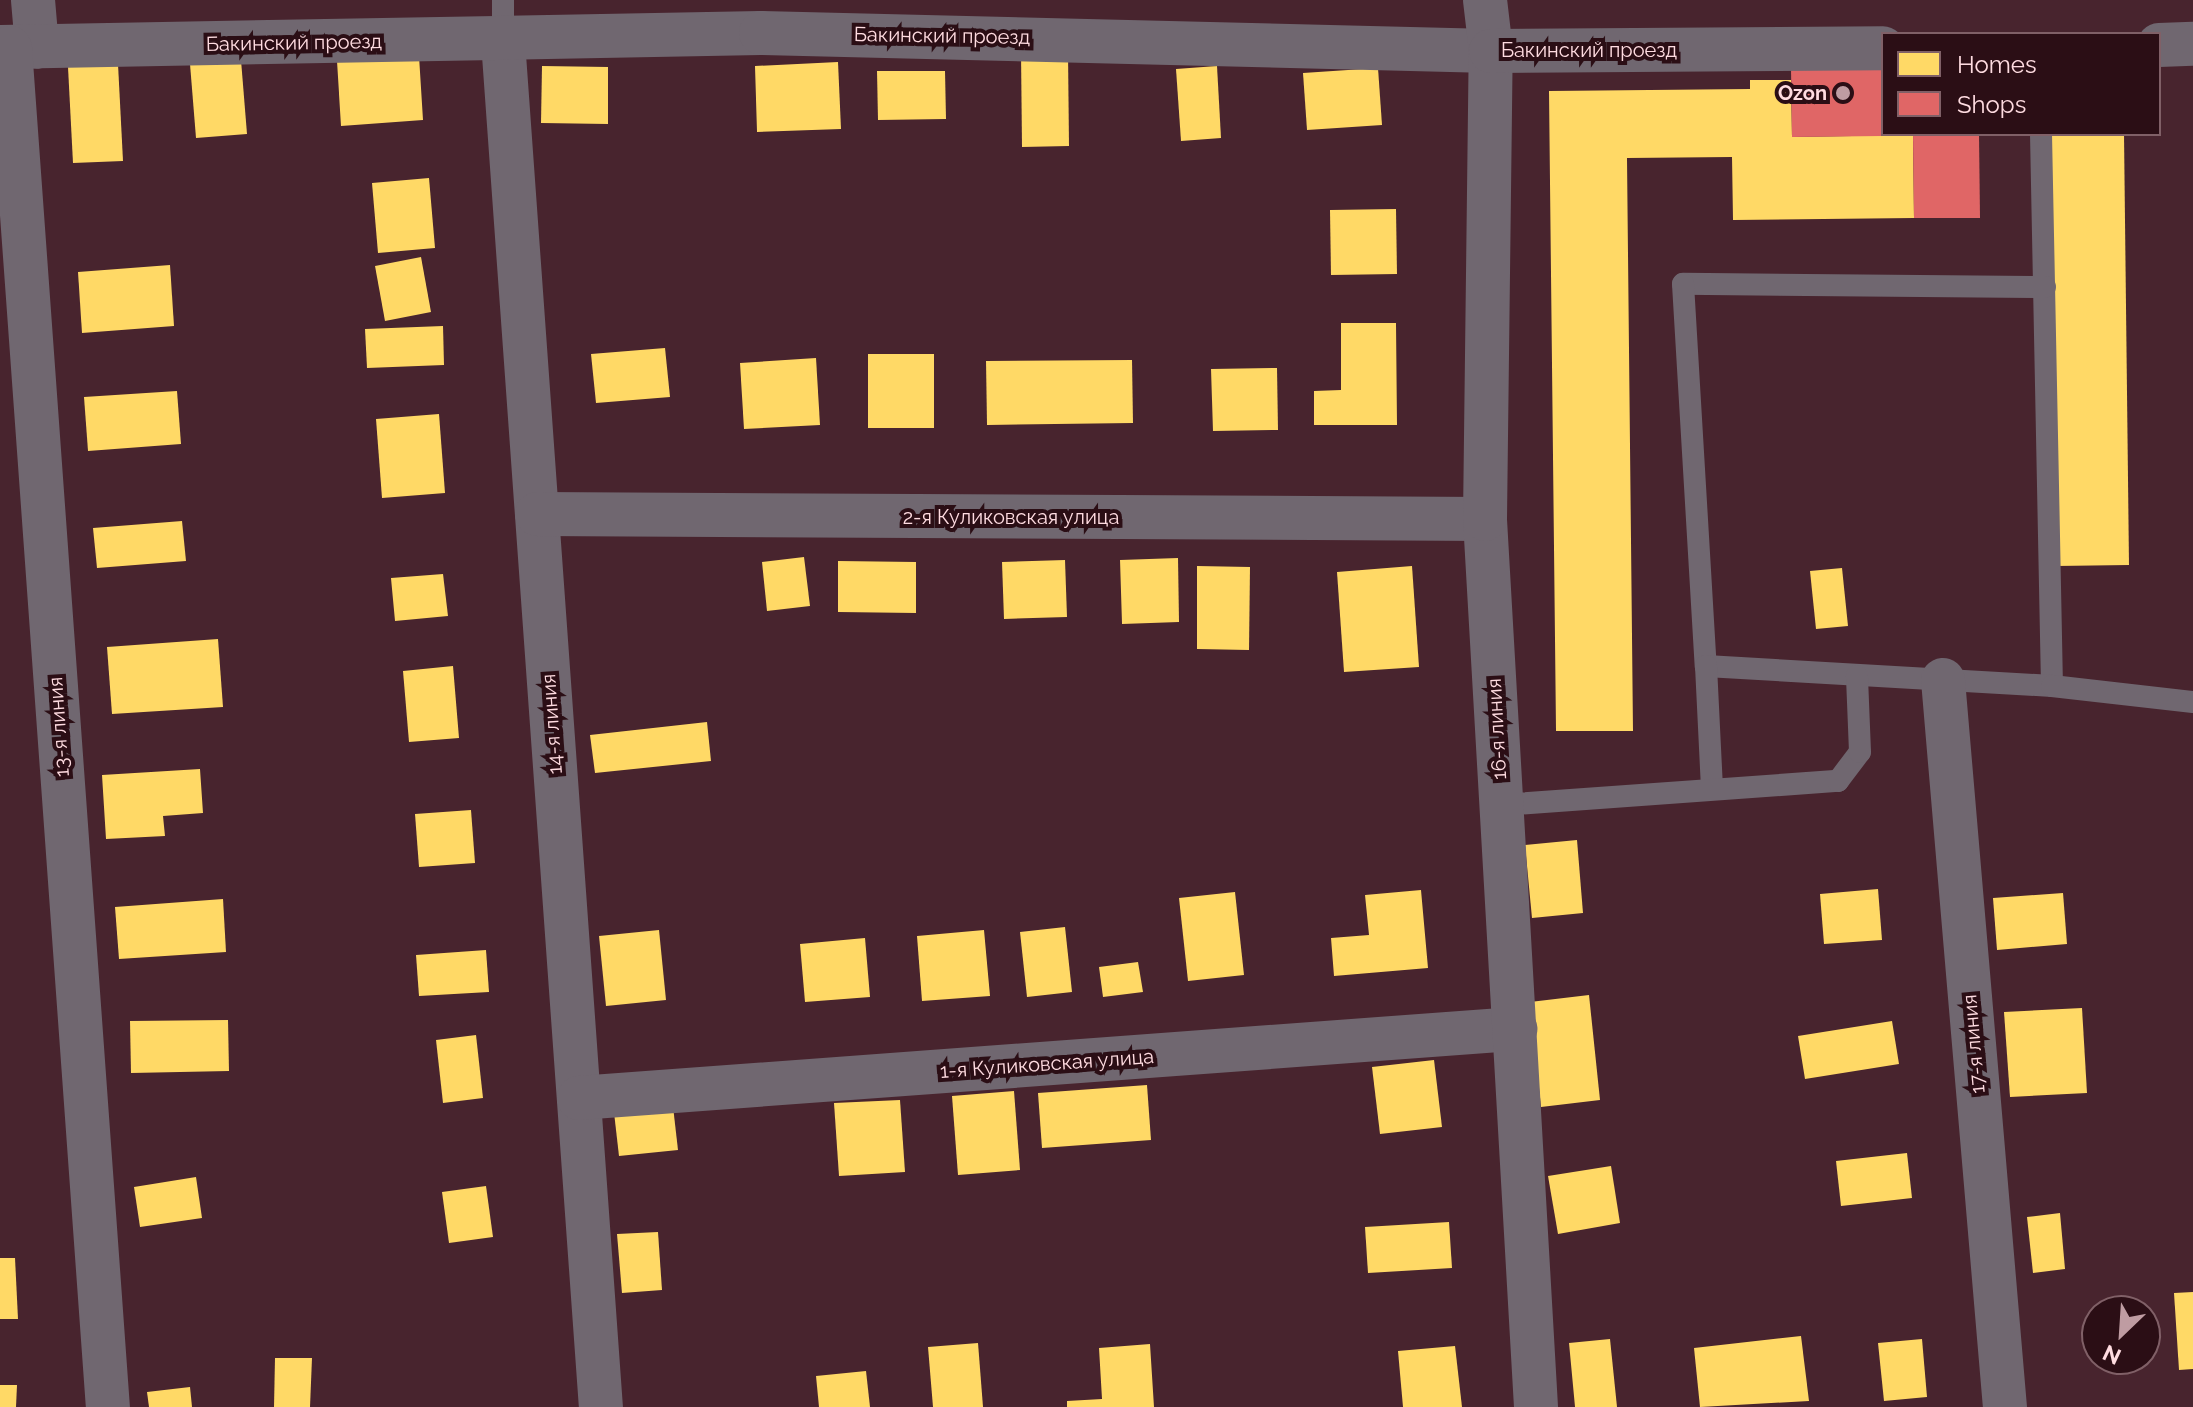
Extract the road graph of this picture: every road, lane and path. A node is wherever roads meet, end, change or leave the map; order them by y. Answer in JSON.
{"nodes":[{"id":1,"x":33,"y":0,"type":"edge"},
{"id":2,"x":1485,"y":0,"type":"edge"},
{"id":3,"x":761,"y":16,"type":"edge"},
{"id":4,"x":503,"y":20,"type":"edge"},
{"id":5,"x":2193,"y":44,"type":"edge"},
{"id":6,"x":2161,"y":45,"type":"edge"},
{"id":7,"x":16,"y":47,"type":"edge"},
{"id":8,"x":1881,"y":48,"type":"edge"},
{"id":9,"x":1491,"y":51,"type":"junction"},
{"id":10,"x":2041,"y":136,"type":"edge"},
{"id":11,"x":2045,"y":287,"type":"junction"},
{"id":12,"x":537,"y":514,"type":"junction"},
{"id":13,"x":1485,"y":519,"type":"junction"},
{"id":14,"x":1706,"y":666,"type":"junction"},
{"id":15,"x":1857,"y":676,"type":"junction"},
{"id":16,"x":1943,"y":680,"type":"junction"},
{"id":17,"x":2052,"y":686,"type":"junction"},
{"id":18,"x":2193,"y":702,"type":"edge"},
{"id":19,"x":1712,"y":787,"type":"junction"},
{"id":20,"x":1501,"y":805,"type":"junction"},
{"id":21,"x":1515,"y":1029,"type":"junction"},
{"id":22,"x":579,"y":1098,"type":"junction"},
{"id":23,"x":108,"y":1407,"type":"edge"},
{"id":24,"x":601,"y":1407,"type":"edge"},
{"id":25,"x":1536,"y":1407,"type":"edge"},
{"id":26,"x":2005,"y":1407,"type":"edge"}],
"edges":[{"from":1,"to":7,"type":"street","name":"13-я линия"},
{"from":2,"to":9,"type":"street","name":"16-я линия"},
{"from":3,"to":4,"type":"street","name":"Бакинский проезд"},
{"from":3,"to":9,"type":"street","name":"Бакинский проезд"},
{"from":4,"to":7,"type":"street","name":"Бакинский проезд"},
{"from":4,"to":12,"type":"street","name":"14-я линия"},
{"from":5,"to":6,"type":"street"},
{"from":7,"to":23,"type":"street","name":"13-я линия"},
{"from":8,"to":9,"type":"street","name":"Бакинский проезд"},
{"from":9,"to":13,"type":"street","name":"16-я линия"},
{"from":10,"to":11,"type":"lane"},
{"from":11,"to":14,"type":"lane"},
{"from":11,"to":17,"type":"lane"},
{"from":12,"to":13,"type":"street","name":"2-я Куликовская улица"},
{"from":12,"to":22,"type":"street","name":"14-я линия"},
{"from":13,"to":20,"type":"street","name":"16-я линия"},
{"from":14,"to":15,"type":"lane"},
{"from":14,"to":19,"type":"lane"},
{"from":15,"to":16,"type":"lane"},
{"from":15,"to":19,"type":"lane"},
{"from":16,"to":17,"type":"lane"},
{"from":16,"to":26,"type":"street","name":"17-я линия"},
{"from":17,"to":18,"type":"lane"},
{"from":19,"to":20,"type":"lane"},
{"from":20,"to":21,"type":"street","name":"16-я линия"},
{"from":21,"to":22,"type":"street","name":"1-я Куликовская улица"},
{"from":21,"to":25,"type":"street","name":"16-я линия"},
{"from":22,"to":24,"type":"street","name":"14-я линия"}]}
